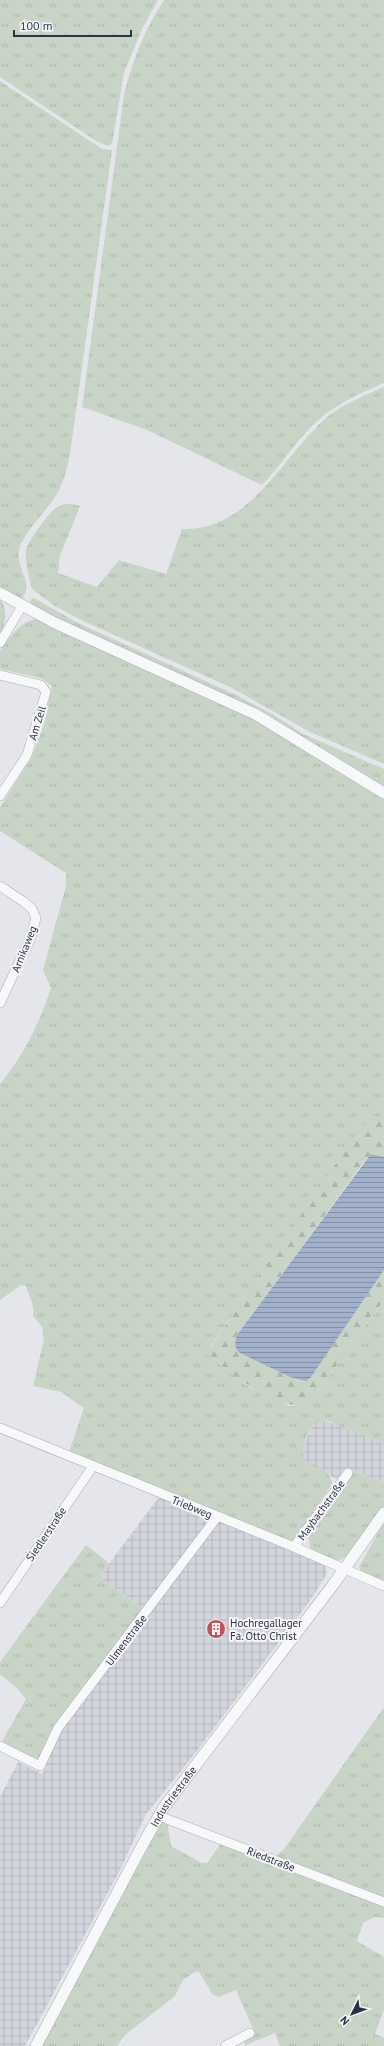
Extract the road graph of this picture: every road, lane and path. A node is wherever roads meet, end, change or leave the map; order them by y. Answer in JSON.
{"nodes":[{"id":1,"x":0,"y":593,"type":"edge"},
{"id":2,"x":22,"y":606,"type":"junction"},
{"id":3,"x":0,"y":643,"type":"edge"},
{"id":4,"x":0,"y":675,"type":"edge"},
{"id":5,"x":384,"y":793,"type":"edge"},
{"id":6,"x":0,"y":796,"type":"edge"},
{"id":7,"x":0,"y":886,"type":"edge"},
{"id":8,"x":0,"y":1003,"type":"edge"},
{"id":9,"x":0,"y":1428,"type":"edge"},
{"id":10,"x":93,"y":1466,"type":"junction"},
{"id":11,"x":348,"y":1473,"type":"dead end"},
{"id":12,"x":384,"y":1513,"type":"edge"},
{"id":13,"x":217,"y":1517,"type":"junction"},
{"id":14,"x":294,"y":1547,"type":"junction"},
{"id":15,"x":344,"y":1569,"type":"junction"},
{"id":16,"x":384,"y":1586,"type":"edge"},
{"id":17,"x":0,"y":1603,"type":"edge"},
{"id":18,"x":0,"y":1746,"type":"edge"},
{"id":19,"x":159,"y":1816,"type":"junction"},
{"id":20,"x":384,"y":1902,"type":"edge"},
{"id":21,"x":250,"y":2034,"type":"dead end"},
{"id":22,"x":36,"y":2046,"type":"edge"},
{"id":23,"x":225,"y":2046,"type":"edge"}],
"edges":[{"from":1,"to":2,"type":"street"},
{"from":2,"to":3,"type":"street"},
{"from":2,"to":5,"type":"street"},
{"from":4,"to":6,"type":"street","name":"Am Zeil"},
{"from":7,"to":8,"type":"street","name":"Arnikaweg"},
{"from":9,"to":10,"type":"street","name":"Triebweg"},
{"from":10,"to":13,"type":"street","name":"Triebweg"},
{"from":10,"to":17,"type":"street","name":"Siedlerstraße"},
{"from":11,"to":14,"type":"street","name":"Maybachstraße"},
{"from":12,"to":15,"type":"street","name":"Industriestraße"},
{"from":13,"to":14,"type":"street","name":"Triebweg"},
{"from":13,"to":18,"type":"street","name":"Ulmenstraße"},
{"from":14,"to":15,"type":"street","name":"Triebweg"},
{"from":15,"to":16,"type":"street","name":"Triebweg"},
{"from":15,"to":19,"type":"street","name":"Industriestraße"},
{"from":19,"to":20,"type":"street","name":"Riedstraße"},
{"from":19,"to":22,"type":"street","name":"Industriestraße"},
{"from":21,"to":23,"type":"street"}]}
